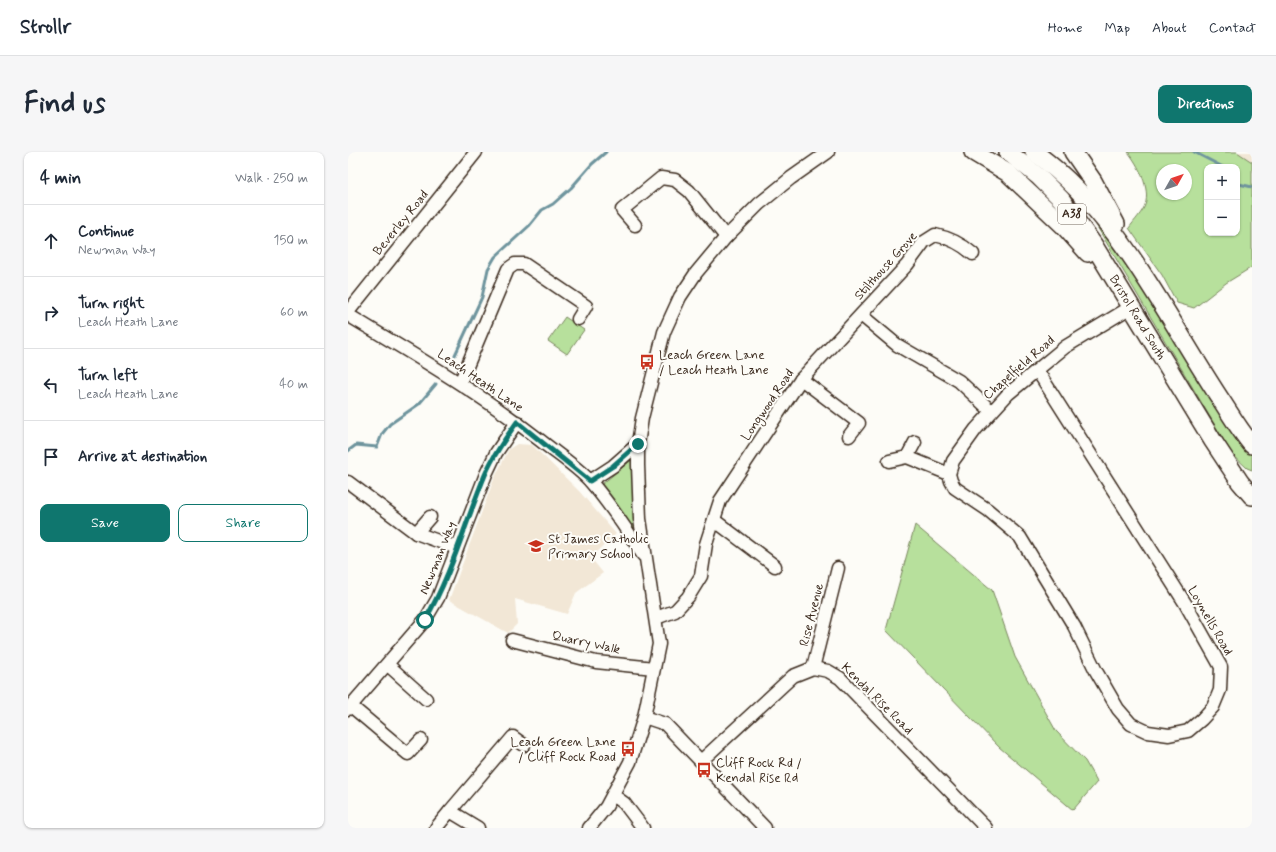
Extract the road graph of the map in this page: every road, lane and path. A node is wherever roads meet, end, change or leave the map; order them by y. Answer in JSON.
{"nodes":[{"id":1,"x":476,"y":152,"type":"edge"},
{"id":2,"x":828,"y":152,"type":"edge"},
{"id":3,"x":973,"y":152,"type":"edge"},
{"id":4,"x":1008,"y":152,"type":"edge"},
{"id":5,"x":1034,"y":152,"type":"edge"},
{"id":6,"x":1074,"y":153,"type":"edge"},
{"id":7,"x":635,"y":225,"type":"dead end"},
{"id":8,"x":726,"y":237,"type":"junction"},
{"id":9,"x":1129,"y":251,"type":"junction"},
{"id":10,"x":973,"y":254,"type":"dead end"},
{"id":11,"x":1121,"y":288,"type":"junction"},
{"id":12,"x":1131,"y":307,"type":"junction"},
{"id":13,"x":348,"y":312,"type":"edge"},
{"id":14,"x":348,"y":315,"type":"edge"},
{"id":15,"x":861,"y":315,"type":"junction"},
{"id":16,"x":578,"y":319,"type":"dead end"},
{"id":17,"x":1037,"y":370,"type":"junction"},
{"id":18,"x":801,"y":379,"type":"junction"},
{"id":19,"x":460,"y":383,"type":"junction"},
{"id":20,"x":991,"y":411,"type":"junction"},
{"id":21,"x":517,"y":422,"type":"junction"},
{"id":22,"x":849,"y":436,"type":"dead end"},
{"id":23,"x":915,"y":442,"type":"dead end"},
{"id":24,"x":638,"y":444,"type":"junction"},
{"id":25,"x":1252,"y":445,"type":"edge"},
{"id":26,"x":907,"y":457,"type":"junction"},
{"id":27,"x":890,"y":461,"type":"dead end"},
{"id":28,"x":949,"y":474,"type":"junction"},
{"id":29,"x":590,"y":481,"type":"junction"},
{"id":30,"x":348,"y":482,"type":"edge"},
{"id":31,"x":1246,"y":483,"type":"edge"},
{"id":32,"x":1252,"y":496,"type":"edge"},
{"id":33,"x":430,"y":516,"type":"dead end"},
{"id":34,"x":714,"y":520,"type":"junction"},
{"id":35,"x":416,"y":533,"type":"junction"},
{"id":36,"x":458,"y":548,"type":"junction"},
{"id":37,"x":646,"y":560,"type":"junction"},
{"id":38,"x":775,"y":566,"type":"dead end"},
{"id":39,"x":838,"y":568,"type":"dead end"},
{"id":40,"x":656,"y":618,"type":"junction"},
{"id":41,"x":512,"y":640,"type":"dead end"},
{"id":42,"x":388,"y":665,"type":"junction"},
{"id":43,"x":654,"y":668,"type":"junction"},
{"id":44,"x":813,"y":668,"type":"junction"},
{"id":45,"x":426,"y":700,"type":"dead end"},
{"id":46,"x":349,"y":708,"type":"edge"},
{"id":47,"x":644,"y":717,"type":"junction"},
{"id":48,"x":421,"y":740,"type":"dead end"},
{"id":49,"x":524,"y":745,"type":"dead end"},
{"id":50,"x":702,"y":761,"type":"junction"},
{"id":51,"x":614,"y":795,"type":"junction"},
{"id":52,"x":450,"y":811,"type":"junction"},
{"id":53,"x":436,"y":828,"type":"edge"},
{"id":54,"x":478,"y":828,"type":"edge"},
{"id":55,"x":589,"y":828,"type":"edge"},
{"id":56,"x":643,"y":828,"type":"edge"},
{"id":57,"x":765,"y":828,"type":"edge"},
{"id":58,"x":986,"y":828,"type":"edge"}],
"edges":[{"from":1,"to":13,"type":"street","name":"Beverley Road"},
{"from":2,"to":8,"type":"street"},
{"from":3,"to":11,"type":"highway"},
{"from":4,"to":11,"type":"highway","name":"Bristol Road South","number":"A38"},
{"from":5,"to":9,"type":"highway","name":"Bristol Road South","number":"A38"},
{"from":6,"to":9,"type":"highway"},
{"from":7,"to":8,"type":"street"},
{"from":8,"to":24,"type":"street"},
{"from":9,"to":25,"type":"highway","name":"Bristol Road South","number":"A38"},
{"from":10,"to":15,"type":"street","name":"Stilthouse Grove"},
{"from":11,"to":12,"type":"highway","name":"Bristol Road South","number":"A38"},
{"from":12,"to":17,"type":"street","name":"Chapelfield Road"},
{"from":12,"to":31,"type":"highway","name":"Bristol Road South","number":"A38"},
{"from":14,"to":19,"type":"street","name":"Leach Heath Lane"},
{"from":15,"to":18,"type":"street","name":"Longwood Road"},
{"from":15,"to":20,"type":"street"},
{"from":16,"to":19,"type":"street"},
{"from":17,"to":20,"type":"street","name":"Chapelfield Road"},
{"from":17,"to":28,"type":"street","name":"Loynells Road"},
{"from":18,"to":22,"type":"street"},
{"from":18,"to":34,"type":"street","name":"Longwood Road"},
{"from":19,"to":21,"type":"street","name":"Leach Heath Lane"},
{"from":20,"to":28,"type":"street","name":"Chapelfield Road"},
{"from":21,"to":29,"type":"street","name":"Leach Heath Lane"},
{"from":21,"to":36,"type":"street","name":"Newman Way"},
{"from":23,"to":26,"type":"street"},
{"from":24,"to":29,"type":"street"},
{"from":24,"to":37,"type":"street"},
{"from":26,"to":27,"type":"street"},
{"from":26,"to":28,"type":"street"},
{"from":29,"to":37,"type":"street","name":"Leach Heath Lane"},
{"from":30,"to":35,"type":"street"},
{"from":31,"to":32,"type":"highway","name":"Bristol Road South","number":"A38"},
{"from":33,"to":35,"type":"street"},
{"from":34,"to":38,"type":"street"},
{"from":34,"to":40,"type":"street","name":"Longwood Road"},
{"from":35,"to":36,"type":"street"},
{"from":36,"to":42,"type":"street","name":"Newman Way"},
{"from":37,"to":40,"type":"street"},
{"from":39,"to":44,"type":"street","name":"Rise Avenue"},
{"from":40,"to":43,"type":"street"},
{"from":41,"to":43,"type":"street","name":"Quarry Walk"},
{"from":42,"to":45,"type":"street"},
{"from":42,"to":46,"type":"street","name":"Newman Way"},
{"from":43,"to":47,"type":"street"},
{"from":44,"to":50,"type":"street"},
{"from":44,"to":58,"type":"street","name":"Kendal Rise Road"},
{"from":46,"to":48,"type":"street"},
{"from":47,"to":50,"type":"street"},
{"from":47,"to":51,"type":"street"},
{"from":49,"to":52,"type":"street"},
{"from":50,"to":57,"type":"street"},
{"from":51,"to":55,"type":"street"},
{"from":51,"to":56,"type":"street"},
{"from":52,"to":53,"type":"street"},
{"from":52,"to":54,"type":"street"}]}
